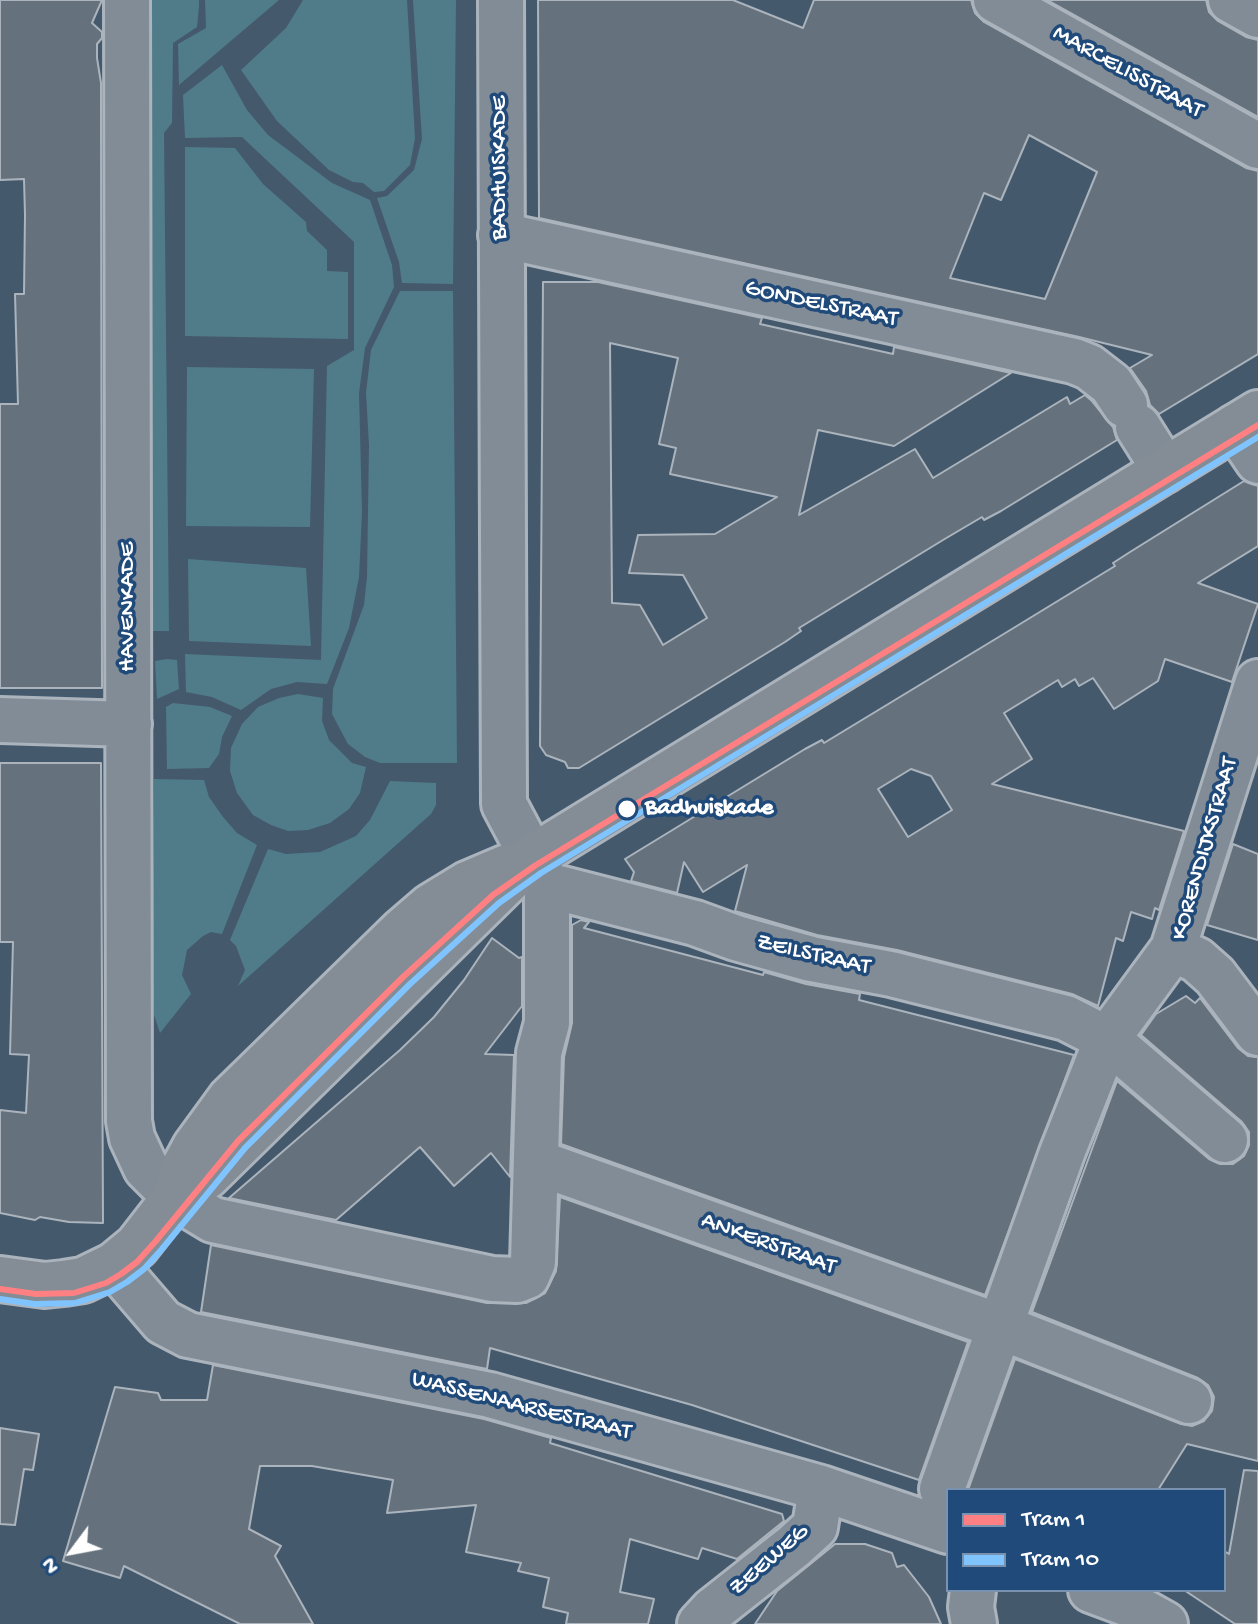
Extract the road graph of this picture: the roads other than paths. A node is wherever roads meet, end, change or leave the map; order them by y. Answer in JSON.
{"nodes":[{"id":1,"x":127,"y":0,"type":"edge"},
{"id":2,"x":501,"y":0,"type":"edge"},
{"id":3,"x":996,"y":0,"type":"edge"},
{"id":4,"x":1231,"y":0,"type":"edge"},
{"id":5,"x":1258,"y":15,"type":"edge"},
{"id":6,"x":1258,"y":146,"type":"edge"},
{"id":7,"x":501,"y":235,"type":"junction"},
{"id":8,"x":1250,"y":434,"type":"edge"},
{"id":9,"x":1165,"y":470,"type":"junction"},
{"id":10,"x":1258,"y":682,"type":"edge"},
{"id":11,"x":0,"y":720,"type":"edge"},
{"id":12,"x":129,"y":724,"type":"junction"},
{"id":13,"x":1245,"y":761,"type":"edge"},
{"id":14,"x":539,"y":871,"type":"junction"},
{"id":15,"x":1173,"y":949,"type":"junction"},
{"id":16,"x":1258,"y":1033,"type":"edge"},
{"id":17,"x":1107,"y":1039,"type":"junction"},
{"id":18,"x":1225,"y":1140,"type":"dead end"},
{"id":19,"x":536,"y":1162,"type":"junction"},
{"id":20,"x":175,"y":1197,"type":"junction"},
{"id":21,"x":114,"y":1265,"type":"junction"},
{"id":22,"x":0,"y":1279,"type":"edge"},
{"id":23,"x":1001,"y":1327,"type":"junction"},
{"id":24,"x":1189,"y":1401,"type":"dead end"},
{"id":25,"x":821,"y":1488,"type":"junction"},
{"id":26,"x":952,"y":1488,"type":"edge"},
{"id":27,"x":945,"y":1510,"type":"edge"},
{"id":28,"x":973,"y":1592,"type":"edge"},
{"id":29,"x":1096,"y":1592,"type":"edge"},
{"id":30,"x":700,"y":1624,"type":"edge"},
{"id":31,"x":974,"y":1624,"type":"edge"},
{"id":32,"x":1165,"y":1624,"type":"edge"}],
"edges":[{"from":1,"to":12,"type":"street","name":"HAVENKADE"},
{"from":2,"to":7,"type":"street","name":"BADHUISKADE"},
{"from":3,"to":6,"type":"street","name":"MARCELISSTRAAT"},
{"from":4,"to":5,"type":"street"},
{"from":7,"to":9,"type":"street","name":"GONDELSTRAAT"},
{"from":7,"to":14,"type":"street","name":"BADHUISKADE"},
{"from":8,"to":9,"type":"main road"},
{"from":9,"to":14,"type":"main road"},
{"from":10,"to":13,"type":"street","name":"KORENDIJKSTRAAT"},
{"from":11,"to":12,"type":"street"},
{"from":12,"to":20,"type":"street","name":"HAVENKADE"},
{"from":13,"to":15,"type":"street","name":"KORENDIJKSTRAAT"},
{"from":14,"to":17,"type":"street","name":"ZEILSTRAAT"},
{"from":14,"to":19,"type":"street"},
{"from":14,"to":20,"type":"main road"},
{"from":15,"to":16,"type":"street","name":"KORENDIJKSTRAAT"},
{"from":15,"to":17,"type":"street"},
{"from":17,"to":18,"type":"street","name":"ZEILSTRAAT"},
{"from":17,"to":23,"type":"street"},
{"from":19,"to":20,"type":"street"},
{"from":19,"to":23,"type":"street","name":"ANKERSTRAAT"},
{"from":20,"to":21,"type":"main road"},
{"from":21,"to":22,"type":"main road"},
{"from":21,"to":25,"type":"street","name":"WASSENAARSESTRAAT"},
{"from":23,"to":24,"type":"street"},
{"from":23,"to":26,"type":"street"},
{"from":25,"to":27,"type":"street","name":"WASSENAARSESTRAAT"},
{"from":25,"to":30,"type":"street","name":"ZEEWEG"},
{"from":28,"to":31,"type":"street"},
{"from":29,"to":32,"type":"street"}]}
